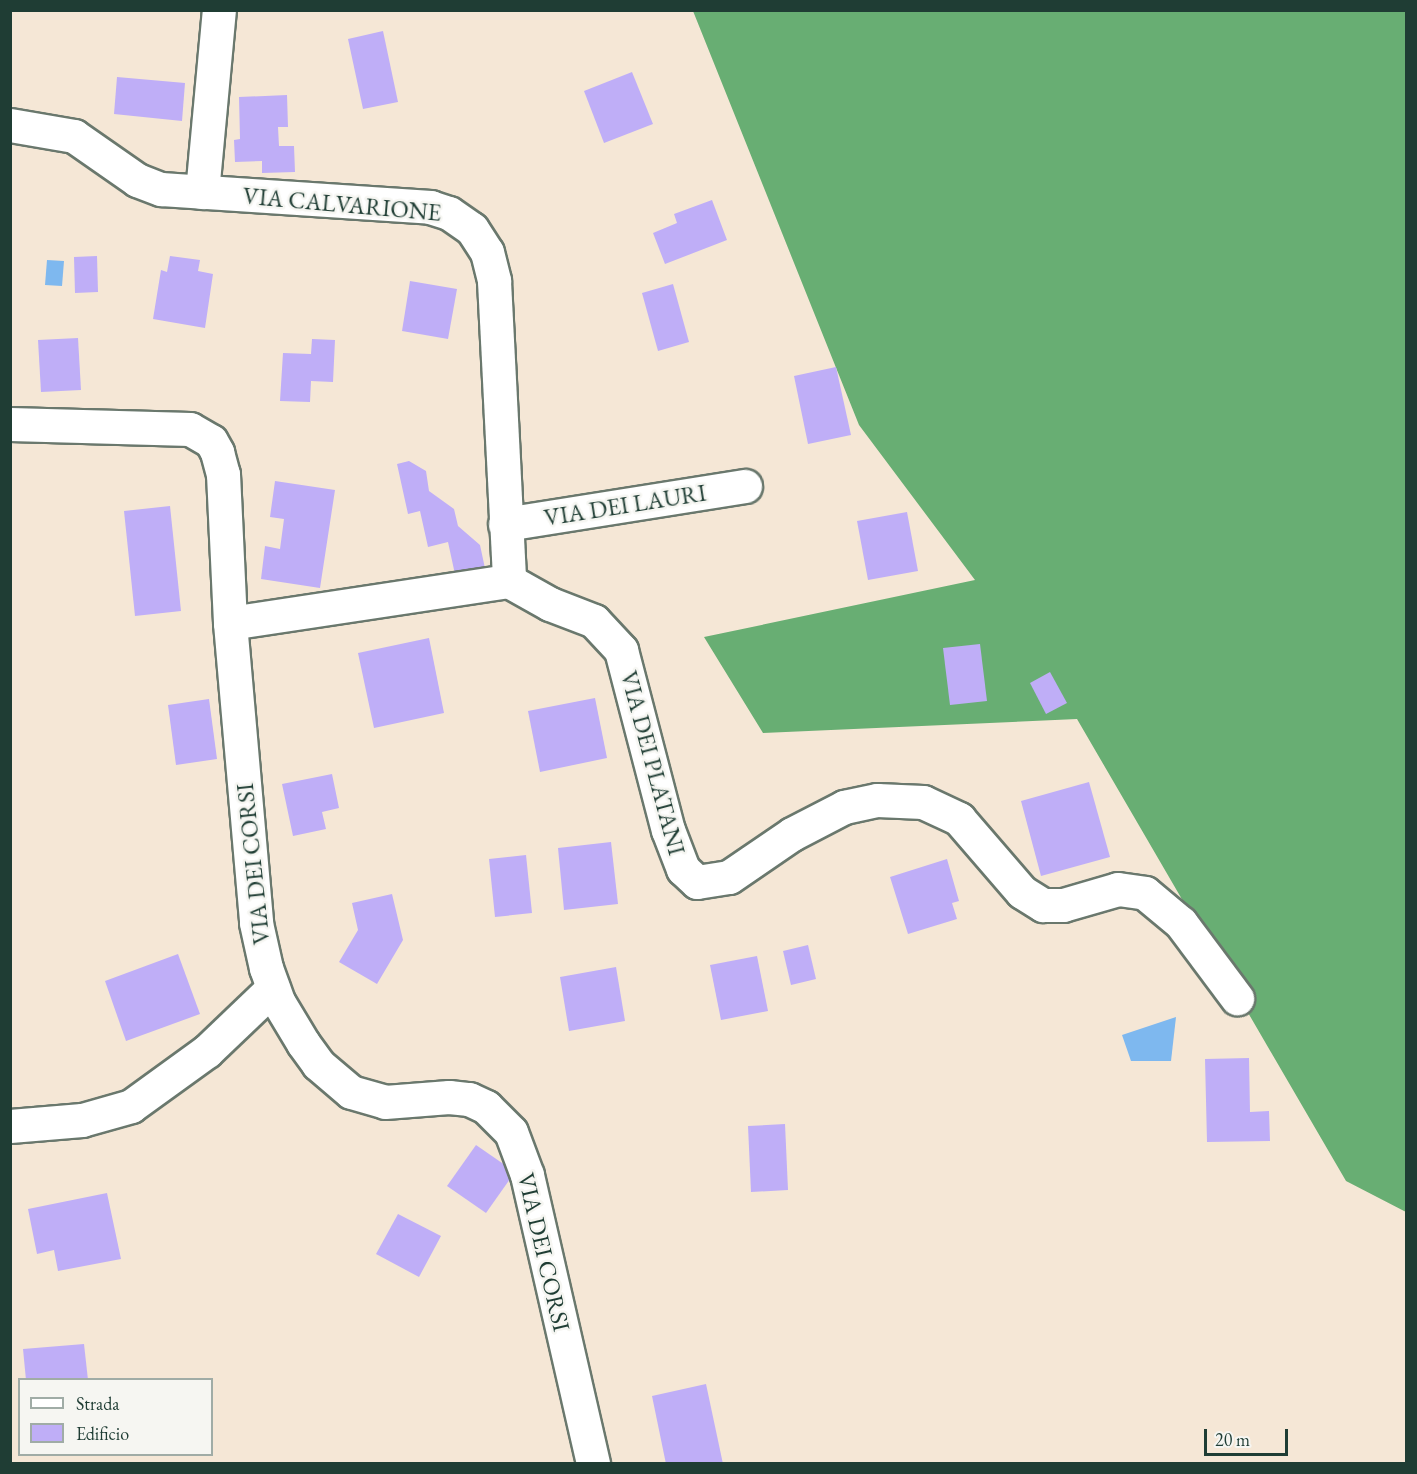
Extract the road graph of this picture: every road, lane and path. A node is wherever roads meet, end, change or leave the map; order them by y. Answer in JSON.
{"nodes":[{"id":1,"x":219,"y":10,"type":"edge"},
{"id":2,"x":10,"y":125,"type":"edge"},
{"id":3,"x":202,"y":192,"type":"junction"},
{"id":4,"x":10,"y":424,"type":"edge"},
{"id":5,"x":745,"y":486,"type":"dead end"},
{"id":6,"x":505,"y":524,"type":"junction"},
{"id":7,"x":510,"y":581,"type":"junction"},
{"id":8,"x":230,"y":623,"type":"junction"},
{"id":9,"x":273,"y":988,"type":"junction"},
{"id":10,"x":1237,"y":998,"type":"dead end"},
{"id":11,"x":10,"y":1126,"type":"edge"},
{"id":12,"x":593,"y":1464,"type":"edge"}],
"edges":[{"from":1,"to":3,"type":"street"},
{"from":2,"to":3,"type":"street","name":"VIA CALVARIONE"},
{"from":3,"to":6,"type":"street","name":"VIA CALVARIONE"},
{"from":4,"to":8,"type":"street","name":"VIA DEI CORSI"},
{"from":5,"to":6,"type":"street","name":"VIA DEI LAURI"},
{"from":6,"to":7,"type":"street","name":"VIA CALVARIONE"},
{"from":7,"to":8,"type":"street"},
{"from":7,"to":10,"type":"street","name":"VIA DEI PLATANI"},
{"from":8,"to":9,"type":"street","name":"VIA DEI CORSI"},
{"from":9,"to":11,"type":"street"},
{"from":9,"to":12,"type":"street","name":"VIA DEI CORSI"}]}
